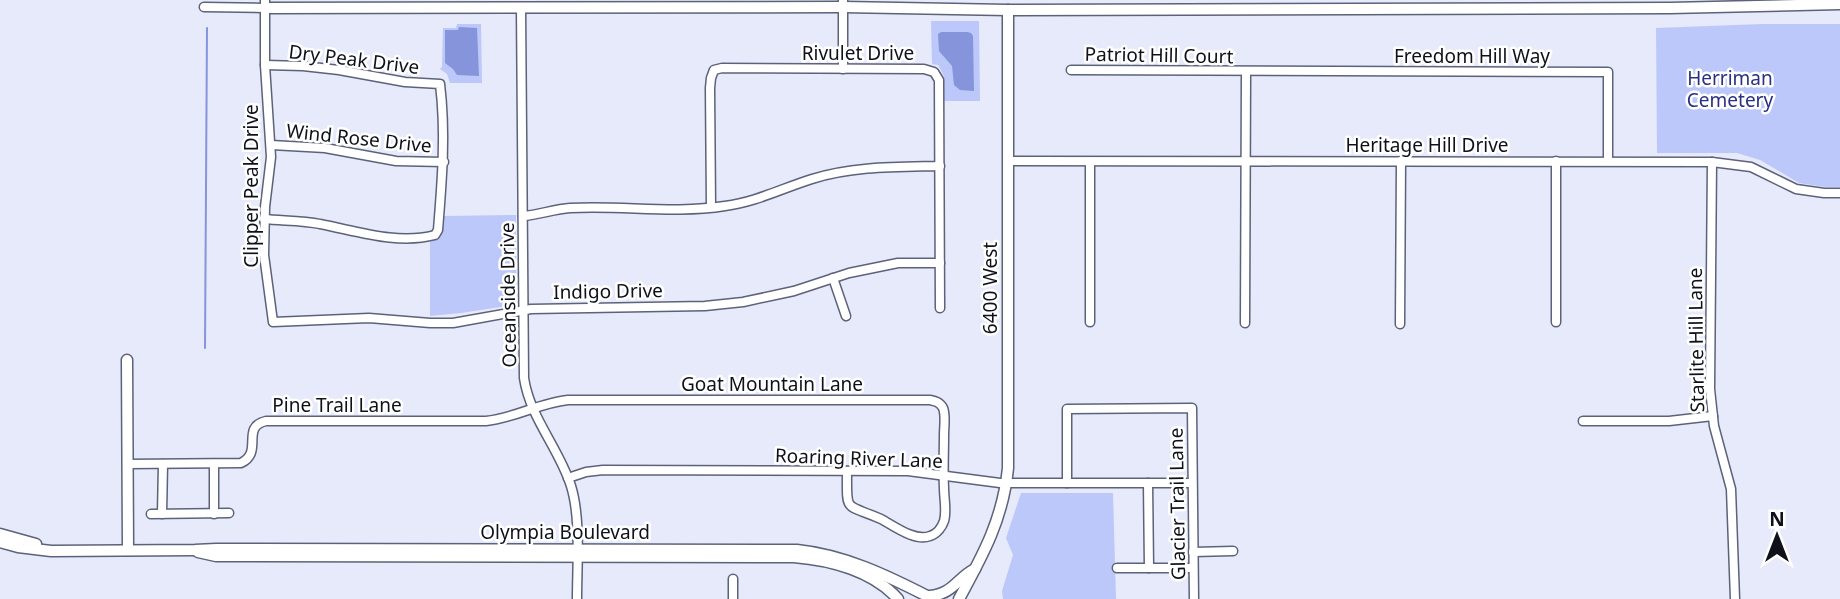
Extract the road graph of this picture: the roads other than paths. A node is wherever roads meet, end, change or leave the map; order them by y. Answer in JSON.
{"nodes":[{"id":1,"x":843,"y":3,"type":"edge"},
{"id":2,"x":265,"y":4,"type":"edge"},
{"id":3,"x":1840,"y":4,"type":"edge"},
{"id":4,"x":1007,"y":5,"type":"edge"},
{"id":5,"x":204,"y":7,"type":"dead end"},
{"id":6,"x":521,"y":8,"type":"junction"},
{"id":7,"x":265,"y":65,"type":"junction"},
{"id":8,"x":843,"y":69,"type":"junction"},
{"id":9,"x":1071,"y":70,"type":"dead end"},
{"id":10,"x":1246,"y":72,"type":"junction"},
{"id":11,"x":271,"y":145,"type":"junction"},
{"id":12,"x":1245,"y":161,"type":"junction"},
{"id":13,"x":1401,"y":161,"type":"junction"},
{"id":14,"x":1556,"y":161,"type":"junction"},
{"id":15,"x":1608,"y":161,"type":"junction"},
{"id":16,"x":443,"y":162,"type":"junction"},
{"id":17,"x":1008,"y":162,"type":"junction"},
{"id":18,"x":1090,"y":162,"type":"junction"},
{"id":19,"x":1712,"y":162,"type":"junction"},
{"id":20,"x":940,"y":166,"type":"junction"},
{"id":21,"x":1840,"y":192,"type":"edge"},
{"id":22,"x":711,"y":207,"type":"junction"},
{"id":23,"x":523,"y":216,"type":"junction"},
{"id":24,"x":264,"y":219,"type":"junction"},
{"id":25,"x":940,"y":263,"type":"junction"},
{"id":26,"x":833,"y":278,"type":"junction"},
{"id":27,"x":940,"y":308,"type":"dead end"},
{"id":28,"x":523,"y":310,"type":"junction"},
{"id":29,"x":846,"y":316,"type":"dead end"},
{"id":30,"x":273,"y":322,"type":"joint"},
{"id":31,"x":1090,"y":322,"type":"dead end"},
{"id":32,"x":1556,"y":322,"type":"dead end"},
{"id":33,"x":1245,"y":323,"type":"dead end"},
{"id":34,"x":1400,"y":324,"type":"dead end"},
{"id":35,"x":127,"y":360,"type":"dead end"},
{"id":36,"x":533,"y":409,"type":"junction"},
{"id":37,"x":1713,"y":416,"type":"junction"},
{"id":38,"x":1583,"y":421,"type":"dead end"},
{"id":39,"x":128,"y":464,"type":"junction"},
{"id":40,"x":163,"y":464,"type":"junction"},
{"id":41,"x":214,"y":464,"type":"junction"},
{"id":42,"x":846,"y":471,"type":"junction"},
{"id":43,"x":943,"y":475,"type":"junction"},
{"id":44,"x":568,"y":478,"type":"junction"},
{"id":45,"x":1006,"y":483,"type":"junction"},
{"id":46,"x":1067,"y":483,"type":"junction"},
{"id":47,"x":1148,"y":483,"type":"junction"},
{"id":48,"x":1192,"y":483,"type":"junction"},
{"id":49,"x":229,"y":513,"type":"dead end"},
{"id":50,"x":151,"y":514,"type":"dead end"},
{"id":51,"x":162,"y":514,"type":"junction"},
{"id":52,"x":214,"y":514,"type":"junction"},
{"id":53,"x":0,"y":534,"type":"edge"},
{"id":54,"x":0,"y":542,"type":"edge"},
{"id":55,"x":74,"y":550,"type":"junction"},
{"id":56,"x":128,"y":550,"type":"junction"},
{"id":57,"x":1233,"y":551,"type":"dead end"},
{"id":58,"x":1193,"y":552,"type":"junction"},
{"id":59,"x":577,"y":553,"type":"junction"},
{"id":60,"x":1149,"y":568,"type":"junction"},
{"id":61,"x":1193,"y":568,"type":"junction"},
{"id":62,"x":975,"y":569,"type":"junction"},
{"id":63,"x":1117,"y":569,"type":"dead end"},
{"id":64,"x":733,"y":579,"type":"dead end"},
{"id":65,"x":928,"y":598,"type":"edge"},
{"id":66,"x":577,"y":599,"type":"edge"},
{"id":67,"x":733,"y":599,"type":"edge"},
{"id":68,"x":898,"y":599,"type":"edge"},
{"id":69,"x":959,"y":599,"type":"edge"},
{"id":70,"x":1194,"y":599,"type":"edge"},
{"id":71,"x":1735,"y":599,"type":"edge"}],
"edges":[{"from":1,"to":4,"type":"street"},
{"from":1,"to":6,"type":"street"},
{"from":1,"to":8,"type":"street"},
{"from":2,"to":5,"type":"street"},
{"from":2,"to":6,"type":"street"},
{"from":2,"to":7,"type":"street","name":"Clipper Peak Drive"},
{"from":3,"to":4,"type":"street"},
{"from":4,"to":17,"type":"street","name":"6400 West"},
{"from":6,"to":23,"type":"street","name":"Oceanside Drive"},
{"from":7,"to":11,"type":"street","name":"Clipper Peak Drive"},
{"from":7,"to":16,"type":"street","name":"Dry Peak Drive"},
{"from":8,"to":20,"type":"street","name":"Rivulet Drive"},
{"from":8,"to":22,"type":"street","name":"Rivulet Drive"},
{"from":9,"to":10,"type":"street","name":"Patriot Hill Court"},
{"from":10,"to":12,"type":"street"},
{"from":10,"to":15,"type":"street","name":"Freedom Hill Way"},
{"from":11,"to":16,"type":"street","name":"Wind Rose Drive"},
{"from":11,"to":24,"type":"street","name":"Clipper Peak Drive"},
{"from":12,"to":13,"type":"street","name":"Heritage Hill Drive"},
{"from":12,"to":18,"type":"street","name":"Heritage Hill Drive"},
{"from":12,"to":33,"type":"street"},
{"from":13,"to":14,"type":"street","name":"Heritage Hill Drive"},
{"from":13,"to":34,"type":"street"},
{"from":14,"to":15,"type":"street","name":"Heritage Hill Drive"},
{"from":14,"to":32,"type":"street"},
{"from":15,"to":19,"type":"street","name":"Heritage Hill Drive"},
{"from":16,"to":24,"type":"street"},
{"from":17,"to":18,"type":"street","name":"Heritage Hill Drive"},
{"from":17,"to":45,"type":"street","name":"6400 West"},
{"from":18,"to":31,"type":"street"},
{"from":19,"to":21,"type":"street","name":"Heritage Hill Drive"},
{"from":19,"to":37,"type":"street","name":"Starlite Hill Lane"},
{"from":20,"to":22,"type":"street"},
{"from":20,"to":25,"type":"street","name":"Rivulet Drive"},
{"from":22,"to":23,"type":"street"},
{"from":23,"to":28,"type":"street","name":"Oceanside Drive"},
{"from":24,"to":30,"type":"street","name":"Clipper Peak Drive"},
{"from":25,"to":26,"type":"street","name":"Indigo Drive"},
{"from":25,"to":27,"type":"street","name":"Rivulet Drive"},
{"from":26,"to":28,"type":"street","name":"Indigo Drive"},
{"from":26,"to":29,"type":"street"},
{"from":28,"to":30,"type":"street","name":"Indigo Drive"},
{"from":28,"to":36,"type":"street","name":"Oceanside Drive"},
{"from":35,"to":39,"type":"street"},
{"from":36,"to":41,"type":"street","name":"Pine Trail Lane"},
{"from":36,"to":43,"type":"street","name":"Goat Mountain Lane"},
{"from":36,"to":44,"type":"street","name":"Oceanside Drive"},
{"from":37,"to":38,"type":"street"},
{"from":37,"to":71,"type":"street","name":"Starlite Hill Lane"},
{"from":39,"to":40,"type":"street","name":"Pine Trail Lane"},
{"from":39,"to":56,"type":"street"},
{"from":40,"to":41,"type":"street","name":"Pine Trail Lane"},
{"from":40,"to":51,"type":"street"},
{"from":41,"to":52,"type":"street"},
{"from":42,"to":43,"type":"street","name":"Roaring River Lane"},
{"from":42,"to":43,"type":"street","name":"Goat Mountain Lane"},
{"from":42,"to":44,"type":"street","name":"Roaring River Lane"},
{"from":43,"to":45,"type":"street","name":"Roaring River Lane"},
{"from":44,"to":59,"type":"street","name":"Oceanside Drive"},
{"from":45,"to":46,"type":"street","name":"Roaring River Lane"},
{"from":45,"to":62,"type":"street","name":"6400 West"},
{"from":46,"to":47,"type":"street","name":"Roaring River Lane"},
{"from":46,"to":48,"type":"street","name":"Glacier Trail Lane"},
{"from":47,"to":48,"type":"street","name":"Roaring River Lane"},
{"from":47,"to":60,"type":"street"},
{"from":48,"to":58,"type":"street","name":"Glacier Trail Lane"},
{"from":49,"to":52,"type":"street"},
{"from":50,"to":51,"type":"street"},
{"from":51,"to":52,"type":"street"},
{"from":53,"to":55,"type":"street","name":"Olympia Boulevard"},
{"from":54,"to":55,"type":"street","name":"Olympia Boulevard"},
{"from":55,"to":56,"type":"street","name":"Olympia Boulevard"},
{"from":56,"to":59,"type":"street","name":"Olympia Boulevard"},
{"from":57,"to":58,"type":"street"},
{"from":58,"to":61,"type":"street","name":"Glacier Trail Lane"},
{"from":59,"to":65,"type":"street","name":"Olympia Boulevard"},
{"from":59,"to":66,"type":"street","name":"Oceanside Drive"},
{"from":59,"to":68,"type":"street","name":"Olympia Boulevard"},
{"from":60,"to":61,"type":"street"},
{"from":60,"to":63,"type":"street"},
{"from":61,"to":70,"type":"street","name":"Glacier Trail Lane"},
{"from":62,"to":65,"type":"street","name":"6400 West"},
{"from":62,"to":69,"type":"street","name":"6400 West"},
{"from":64,"to":67,"type":"street"}]}
